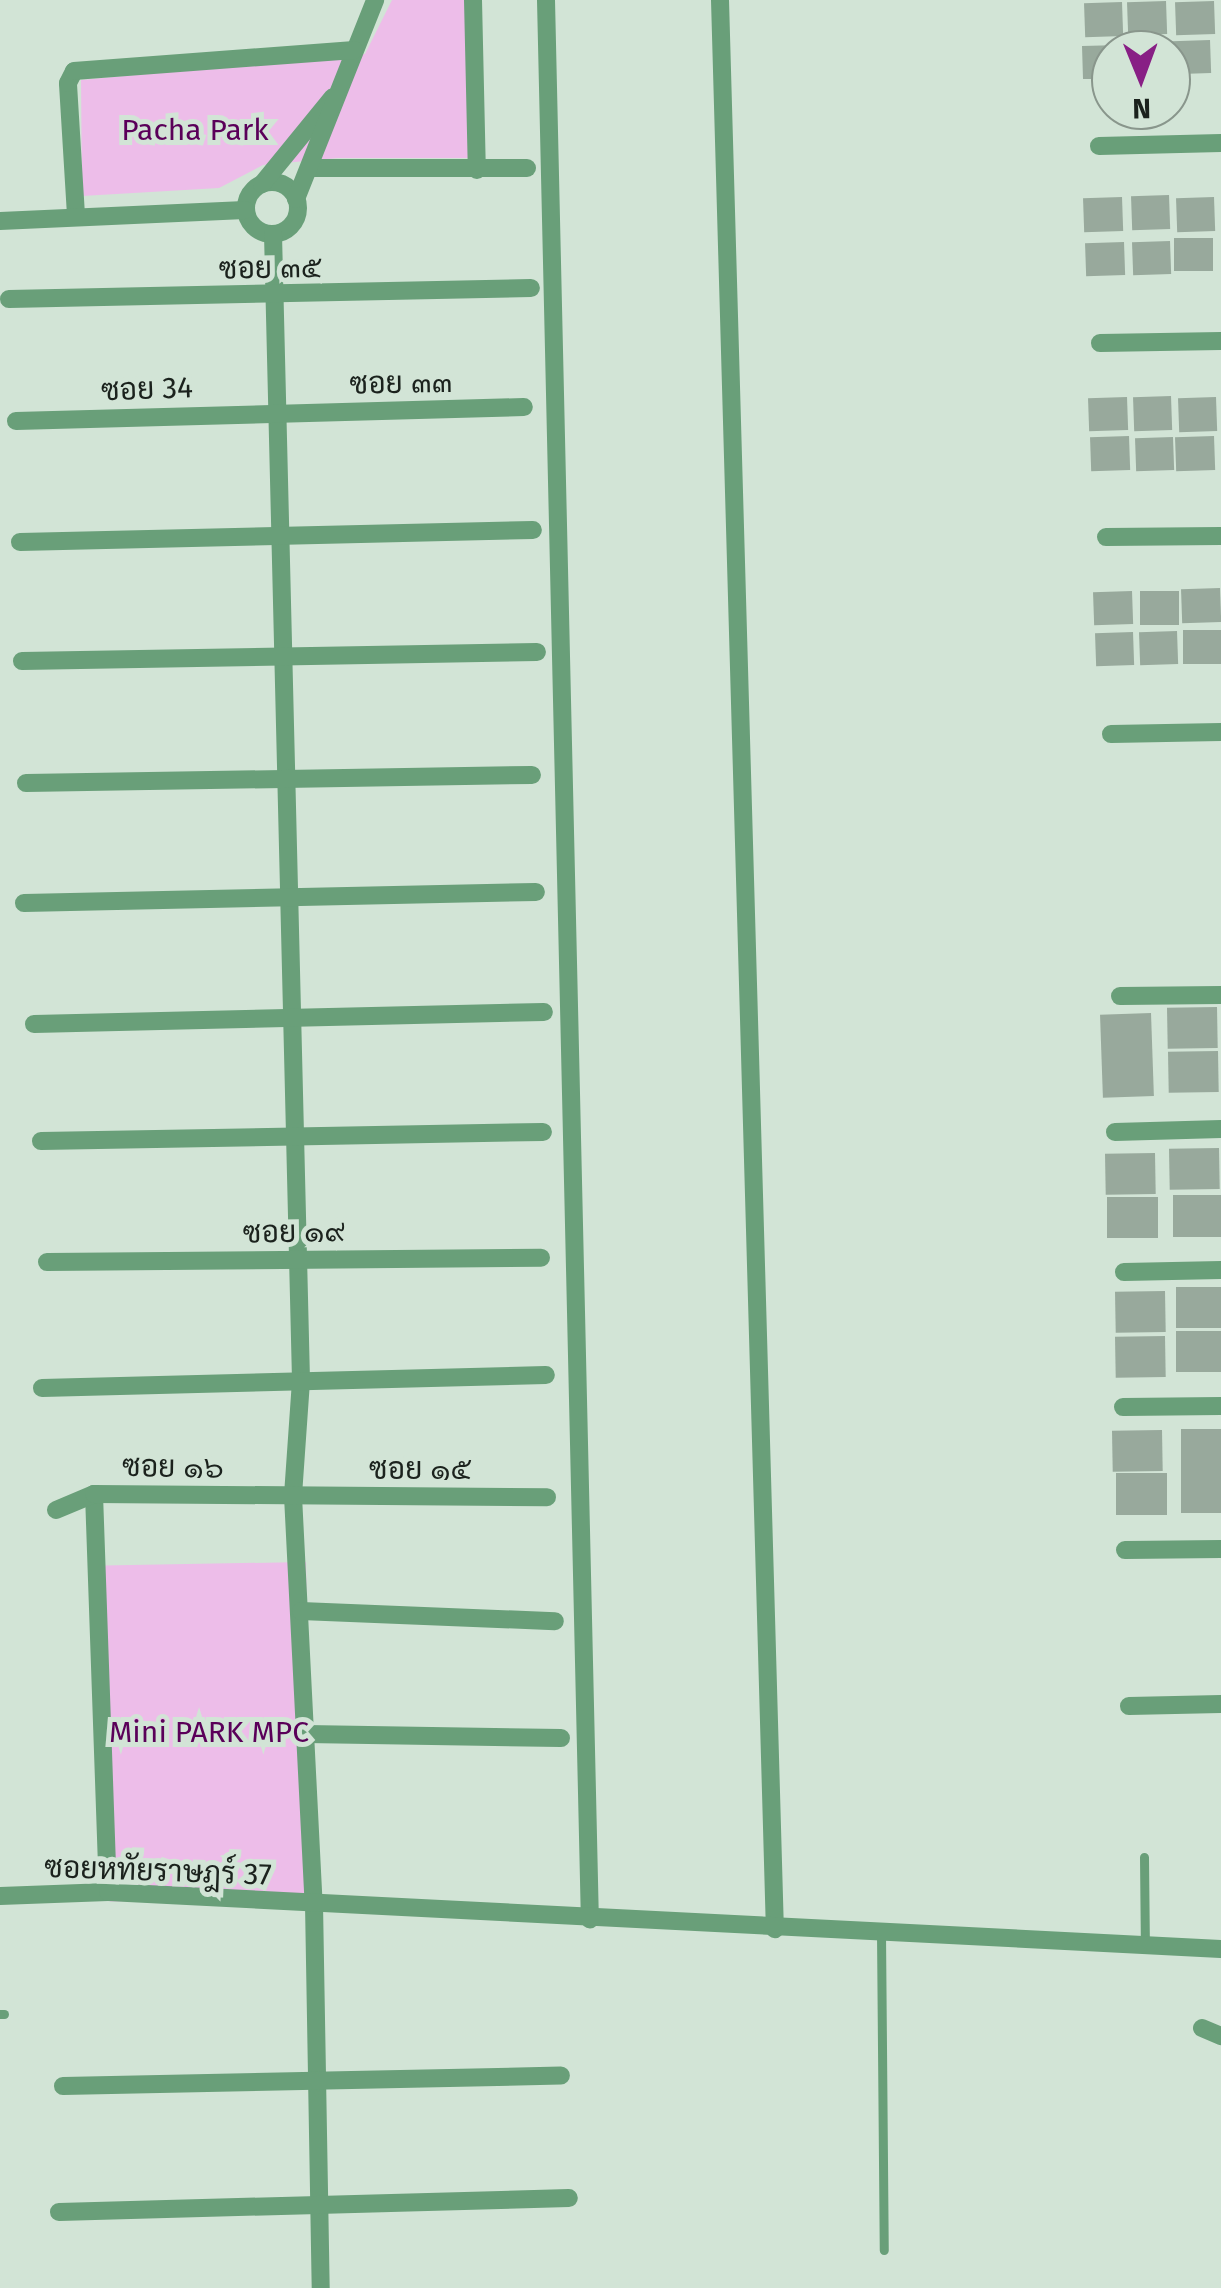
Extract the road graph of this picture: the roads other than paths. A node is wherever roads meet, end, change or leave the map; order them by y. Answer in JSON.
{"nodes":[{"id":1,"x":375,"y":0,"type":"edge"},
{"id":2,"x":474,"y":0,"type":"edge"},
{"id":3,"x":546,"y":0,"type":"edge"},
{"id":4,"x":720,"y":0,"type":"edge"},
{"id":5,"x":354,"y":50,"type":"junction"},
{"id":6,"x":333,"y":97,"type":"junction"},
{"id":7,"x":1221,"y":143,"type":"edge"},
{"id":8,"x":1100,"y":146,"type":"dead end"},
{"id":9,"x":312,"y":168,"type":"junction"},
{"id":10,"x":526,"y":168,"type":"dead end"},
{"id":11,"x":477,"y":170,"type":"junction"},
{"id":12,"x":262,"y":184,"type":"junction"},
{"id":13,"x":296,"y":199,"type":"junction"},
{"id":14,"x":246,"y":210,"type":"junction"},
{"id":15,"x":76,"y":215,"type":"junction"},
{"id":16,"x":0,"y":222,"type":"edge"},
{"id":17,"x":273,"y":234,"type":"junction"},
{"id":18,"x":531,"y":288,"type":"dead end"},
{"id":19,"x":274,"y":296,"type":"junction"},
{"id":20,"x":9,"y":299,"type":"dead end"},
{"id":21,"x":1221,"y":341,"type":"edge"},
{"id":22,"x":1100,"y":344,"type":"dead end"},
{"id":23,"x":524,"y":407,"type":"dead end"},
{"id":24,"x":279,"y":413,"type":"junction"},
{"id":25,"x":16,"y":420,"type":"dead end"},
{"id":26,"x":533,"y":530,"type":"dead end"},
{"id":27,"x":282,"y":534,"type":"junction"},
{"id":28,"x":1221,"y":536,"type":"edge"},
{"id":29,"x":1106,"y":537,"type":"dead end"},
{"id":30,"x":20,"y":542,"type":"dead end"},
{"id":31,"x":537,"y":652,"type":"dead end"},
{"id":32,"x":284,"y":656,"type":"junction"},
{"id":33,"x":22,"y":662,"type":"dead end"},
{"id":34,"x":1221,"y":732,"type":"edge"},
{"id":35,"x":1111,"y":734,"type":"dead end"},
{"id":36,"x":532,"y":775,"type":"dead end"},
{"id":37,"x":286,"y":777,"type":"junction"},
{"id":38,"x":26,"y":783,"type":"dead end"},
{"id":39,"x":536,"y":892,"type":"dead end"},
{"id":40,"x":290,"y":897,"type":"junction"},
{"id":41,"x":24,"y":903,"type":"dead end"},
{"id":42,"x":1120,"y":996,"type":"dead end"},
{"id":43,"x":1221,"y":996,"type":"edge"},
{"id":44,"x":544,"y":1012,"type":"dead end"},
{"id":45,"x":293,"y":1016,"type":"junction"},
{"id":46,"x":34,"y":1024,"type":"dead end"},
{"id":47,"x":1221,"y":1129,"type":"edge"},
{"id":48,"x":543,"y":1132,"type":"dead end"},
{"id":49,"x":1115,"y":1132,"type":"dead end"},
{"id":50,"x":296,"y":1136,"type":"junction"},
{"id":51,"x":40,"y":1141,"type":"dead end"},
{"id":52,"x":541,"y":1258,"type":"dead end"},
{"id":53,"x":299,"y":1259,"type":"junction"},
{"id":54,"x":47,"y":1262,"type":"dead end"},
{"id":55,"x":1221,"y":1270,"type":"edge"},
{"id":56,"x":1124,"y":1272,"type":"dead end"},
{"id":57,"x":546,"y":1375,"type":"dead end"},
{"id":58,"x":302,"y":1380,"type":"junction"},
{"id":59,"x":42,"y":1388,"type":"dead end"},
{"id":60,"x":1221,"y":1406,"type":"edge"},
{"id":61,"x":1124,"y":1407,"type":"dead end"},
{"id":62,"x":94,"y":1494,"type":"junction"},
{"id":63,"x":293,"y":1496,"type":"junction"},
{"id":64,"x":547,"y":1497,"type":"dead end"},
{"id":65,"x":56,"y":1510,"type":"dead end"},
{"id":66,"x":1221,"y":1548,"type":"edge"},
{"id":67,"x":1125,"y":1550,"type":"dead end"},
{"id":68,"x":300,"y":1610,"type":"junction"},
{"id":69,"x":555,"y":1621,"type":"dead end"},
{"id":70,"x":1221,"y":1704,"type":"edge"},
{"id":71,"x":1129,"y":1706,"type":"dead end"},
{"id":72,"x":306,"y":1734,"type":"junction"},
{"id":73,"x":561,"y":1738,"type":"dead end"},
{"id":74,"x":1144,"y":1857,"type":"dead end"},
{"id":75,"x":108,"y":1892,"type":"junction"},
{"id":76,"x":0,"y":1896,"type":"edge"},
{"id":77,"x":314,"y":1904,"type":"junction"},
{"id":78,"x":590,"y":1919,"type":"junction"},
{"id":79,"x":775,"y":1929,"type":"junction"},
{"id":80,"x":882,"y":1934,"type":"junction"},
{"id":81,"x":1145,"y":1946,"type":"junction"},
{"id":82,"x":1221,"y":1949,"type":"edge"},
{"id":83,"x":1202,"y":2028,"type":"dead end"},
{"id":84,"x":1221,"y":2036,"type":"edge"},
{"id":85,"x":560,"y":2076,"type":"dead end"},
{"id":86,"x":317,"y":2082,"type":"junction"},
{"id":87,"x":63,"y":2086,"type":"dead end"},
{"id":88,"x":569,"y":2198,"type":"dead end"},
{"id":89,"x":320,"y":2204,"type":"junction"},
{"id":90,"x":59,"y":2212,"type":"dead end"},
{"id":91,"x":884,"y":2250,"type":"dead end"},
{"id":92,"x":321,"y":2288,"type":"edge"}],
"edges":[{"from":1,"to":5,"type":"street"},
{"from":2,"to":11,"type":"street"},
{"from":3,"to":78,"type":"street"},
{"from":4,"to":79,"type":"street"},
{"from":5,"to":6,"type":"street"},
{"from":5,"to":15,"type":"street"},
{"from":6,"to":9,"type":"street"},
{"from":6,"to":12,"type":"street"},
{"from":7,"to":8,"type":"street"},
{"from":9,"to":11,"type":"street"},
{"from":9,"to":13,"type":"street"},
{"from":10,"to":11,"type":"street"},
{"from":12,"to":13,"type":"street"},
{"from":12,"to":14,"type":"street"},
{"from":13,"to":17,"type":"street"},
{"from":14,"to":15,"type":"street"},
{"from":14,"to":17,"type":"street"},
{"from":15,"to":16,"type":"street"},
{"from":17,"to":19,"type":"street"},
{"from":18,"to":19,"type":"street","name":"ซอย ๓๕"},
{"from":19,"to":20,"type":"street","name":"ซอย ๓๕"},
{"from":19,"to":24,"type":"street"},
{"from":21,"to":22,"type":"street"},
{"from":23,"to":24,"type":"street","name":"ซอย ๓๓"},
{"from":24,"to":25,"type":"street","name":"ซอย 34"},
{"from":24,"to":27,"type":"street"},
{"from":26,"to":27,"type":"street"},
{"from":27,"to":30,"type":"street"},
{"from":27,"to":32,"type":"street"},
{"from":28,"to":29,"type":"street"},
{"from":31,"to":32,"type":"street"},
{"from":32,"to":33,"type":"street"},
{"from":32,"to":37,"type":"street"},
{"from":34,"to":35,"type":"street"},
{"from":36,"to":37,"type":"street"},
{"from":37,"to":38,"type":"street"},
{"from":37,"to":40,"type":"street"},
{"from":39,"to":40,"type":"street"},
{"from":40,"to":41,"type":"street"},
{"from":40,"to":45,"type":"street"},
{"from":42,"to":43,"type":"street"},
{"from":44,"to":45,"type":"street"},
{"from":45,"to":46,"type":"street"},
{"from":45,"to":50,"type":"street"},
{"from":47,"to":49,"type":"street"},
{"from":48,"to":50,"type":"street"},
{"from":50,"to":51,"type":"street"},
{"from":50,"to":53,"type":"street"},
{"from":52,"to":53,"type":"street","name":"ซอย ๑๙"},
{"from":53,"to":54,"type":"street","name":"ซอย ๑๙"},
{"from":53,"to":58,"type":"street"},
{"from":55,"to":56,"type":"street"},
{"from":57,"to":58,"type":"street"},
{"from":58,"to":59,"type":"street"},
{"from":58,"to":63,"type":"street"},
{"from":60,"to":61,"type":"street"},
{"from":62,"to":63,"type":"street","name":"ซอย ๑๖"},
{"from":62,"to":65,"type":"street","name":"ซอย ๑๖"},
{"from":62,"to":75,"type":"street"},
{"from":63,"to":64,"type":"street","name":"ซอย ๑๕"},
{"from":63,"to":68,"type":"street"},
{"from":66,"to":67,"type":"street"},
{"from":68,"to":69,"type":"street"},
{"from":68,"to":72,"type":"street"},
{"from":70,"to":71,"type":"street"},
{"from":72,"to":73,"type":"street"},
{"from":72,"to":77,"type":"street"},
{"from":74,"to":81,"type":"lane"},
{"from":75,"to":76,"type":"street","name":"ซอยหทัยราษฎร์ 37"},
{"from":75,"to":77,"type":"street","name":"ซอยหทัยราษฎร์ 37"},
{"from":77,"to":78,"type":"street","name":"ซอยหทัยราษฎร์ 37"},
{"from":77,"to":86,"type":"street"},
{"from":78,"to":79,"type":"street","name":"ซอยหทัยราษฎร์ 37"},
{"from":79,"to":80,"type":"street","name":"ซอยหทัยราษฎร์ 37"},
{"from":80,"to":81,"type":"street","name":"ซอยหทัยราษฎร์ 37"},
{"from":80,"to":91,"type":"lane"},
{"from":81,"to":82,"type":"street","name":"ซอยหทัยราษฎร์ 37"},
{"from":83,"to":84,"type":"street"},
{"from":85,"to":86,"type":"street"},
{"from":86,"to":87,"type":"street"},
{"from":86,"to":89,"type":"street"},
{"from":88,"to":89,"type":"street"},
{"from":89,"to":90,"type":"street"},
{"from":89,"to":92,"type":"street"}]}
